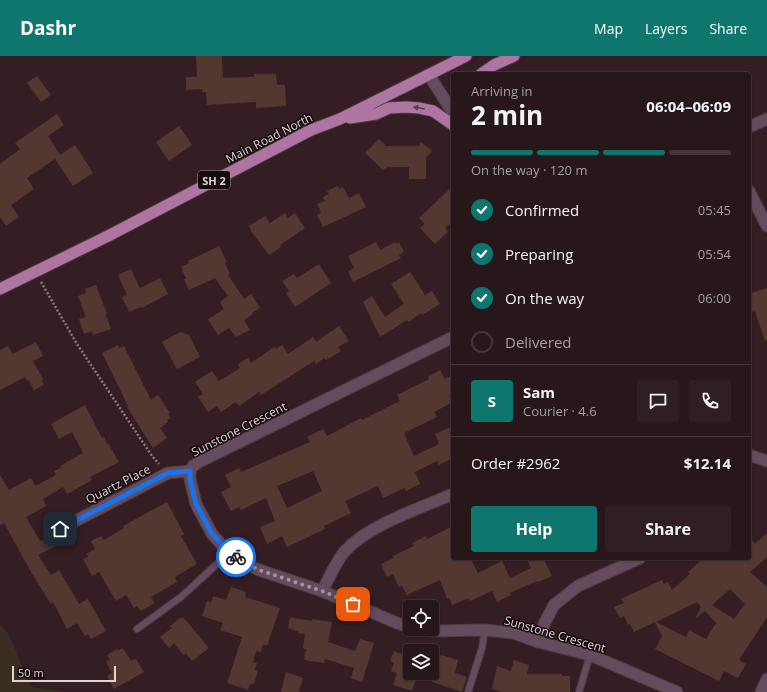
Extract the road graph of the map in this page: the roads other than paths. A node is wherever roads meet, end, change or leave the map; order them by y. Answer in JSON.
{"nodes":[{"id":1,"x":466,"y":56,"type":"edge"},
{"id":2,"x":514,"y":56,"type":"edge"},
{"id":3,"x":484,"y":72,"type":"edge"},
{"id":4,"x":430,"y":75,"type":"junction"},
{"id":5,"x":451,"y":110,"type":"edge"},
{"id":6,"x":340,"y":119,"type":"junction"},
{"id":7,"x":767,"y":119,"type":"edge"},
{"id":8,"x":451,"y":124,"type":"edge"},
{"id":9,"x":751,"y":126,"type":"edge"},
{"id":10,"x":751,"y":195,"type":"edge"},
{"id":11,"x":767,"y":226,"type":"edge"},
{"id":12,"x":0,"y":289,"type":"edge"},
{"id":13,"x":451,"y":338,"type":"edge"},
{"id":14,"x":751,"y":455,"type":"edge"},
{"id":15,"x":767,"y":461,"type":"edge"},
{"id":16,"x":190,"y":471,"type":"junction"},
{"id":17,"x":451,"y":495,"type":"edge"},
{"id":18,"x":60,"y":529,"type":"dead end"},
{"id":19,"x":230,"y":552,"type":"junction"},
{"id":20,"x":636,"y":560,"type":"edge"},
{"id":21,"x":322,"y":591,"type":"junction"},
{"id":22,"x":403,"y":625,"type":"edge"},
{"id":23,"x":137,"y":629,"type":"dead end"},
{"id":24,"x":485,"y":630,"type":"junction"},
{"id":25,"x":439,"y":631,"type":"edge"},
{"id":26,"x":538,"y":642,"type":"junction"},
{"id":27,"x":590,"y":655,"type":"junction"},
{"id":28,"x":767,"y":679,"type":"edge"},
{"id":29,"x":468,"y":692,"type":"edge"},
{"id":30,"x":579,"y":692,"type":"edge"},
{"id":31,"x":677,"y":692,"type":"edge"},
{"id":32,"x":761,"y":692,"type":"edge"}],
"edges":[{"from":1,"to":4,"type":"highway","name":"Main Road North","number":"SH 2"},
{"from":2,"to":3,"type":"highway"},
{"from":4,"to":5,"type":"street"},
{"from":4,"to":6,"type":"highway","name":"Main Road North","number":"SH 2"},
{"from":8,"to":6,"type":"highway","one_way":true},
{"from":6,"to":12,"type":"highway","name":"Main Road North","number":"SH 2"},
{"from":7,"to":9,"type":"street"},
{"from":10,"to":11,"type":"street"},
{"from":13,"to":16,"type":"street","name":"Sunstone Crescent"},
{"from":14,"to":15,"type":"street"},
{"from":16,"to":18,"type":"street","name":"Quartz Place"},
{"from":16,"to":19,"type":"street","name":"Sunstone Crescent"},
{"from":17,"to":21,"type":"street"},
{"from":19,"to":21,"type":"street","name":"Sunstone Crescent"},
{"from":19,"to":23,"type":"lane"},
{"from":20,"to":26,"type":"street"},
{"from":21,"to":22,"type":"street","name":"Sunstone Crescent"},
{"from":24,"to":25,"type":"street","name":"Sunstone Crescent"},
{"from":24,"to":26,"type":"street","name":"Sunstone Crescent"},
{"from":24,"to":29,"type":"lane"},
{"from":26,"to":27,"type":"street","name":"Sunstone Crescent"},
{"from":27,"to":30,"type":"lane"},
{"from":27,"to":31,"type":"street","name":"Sunstone Crescent"},
{"from":28,"to":32,"type":"street"}]}
